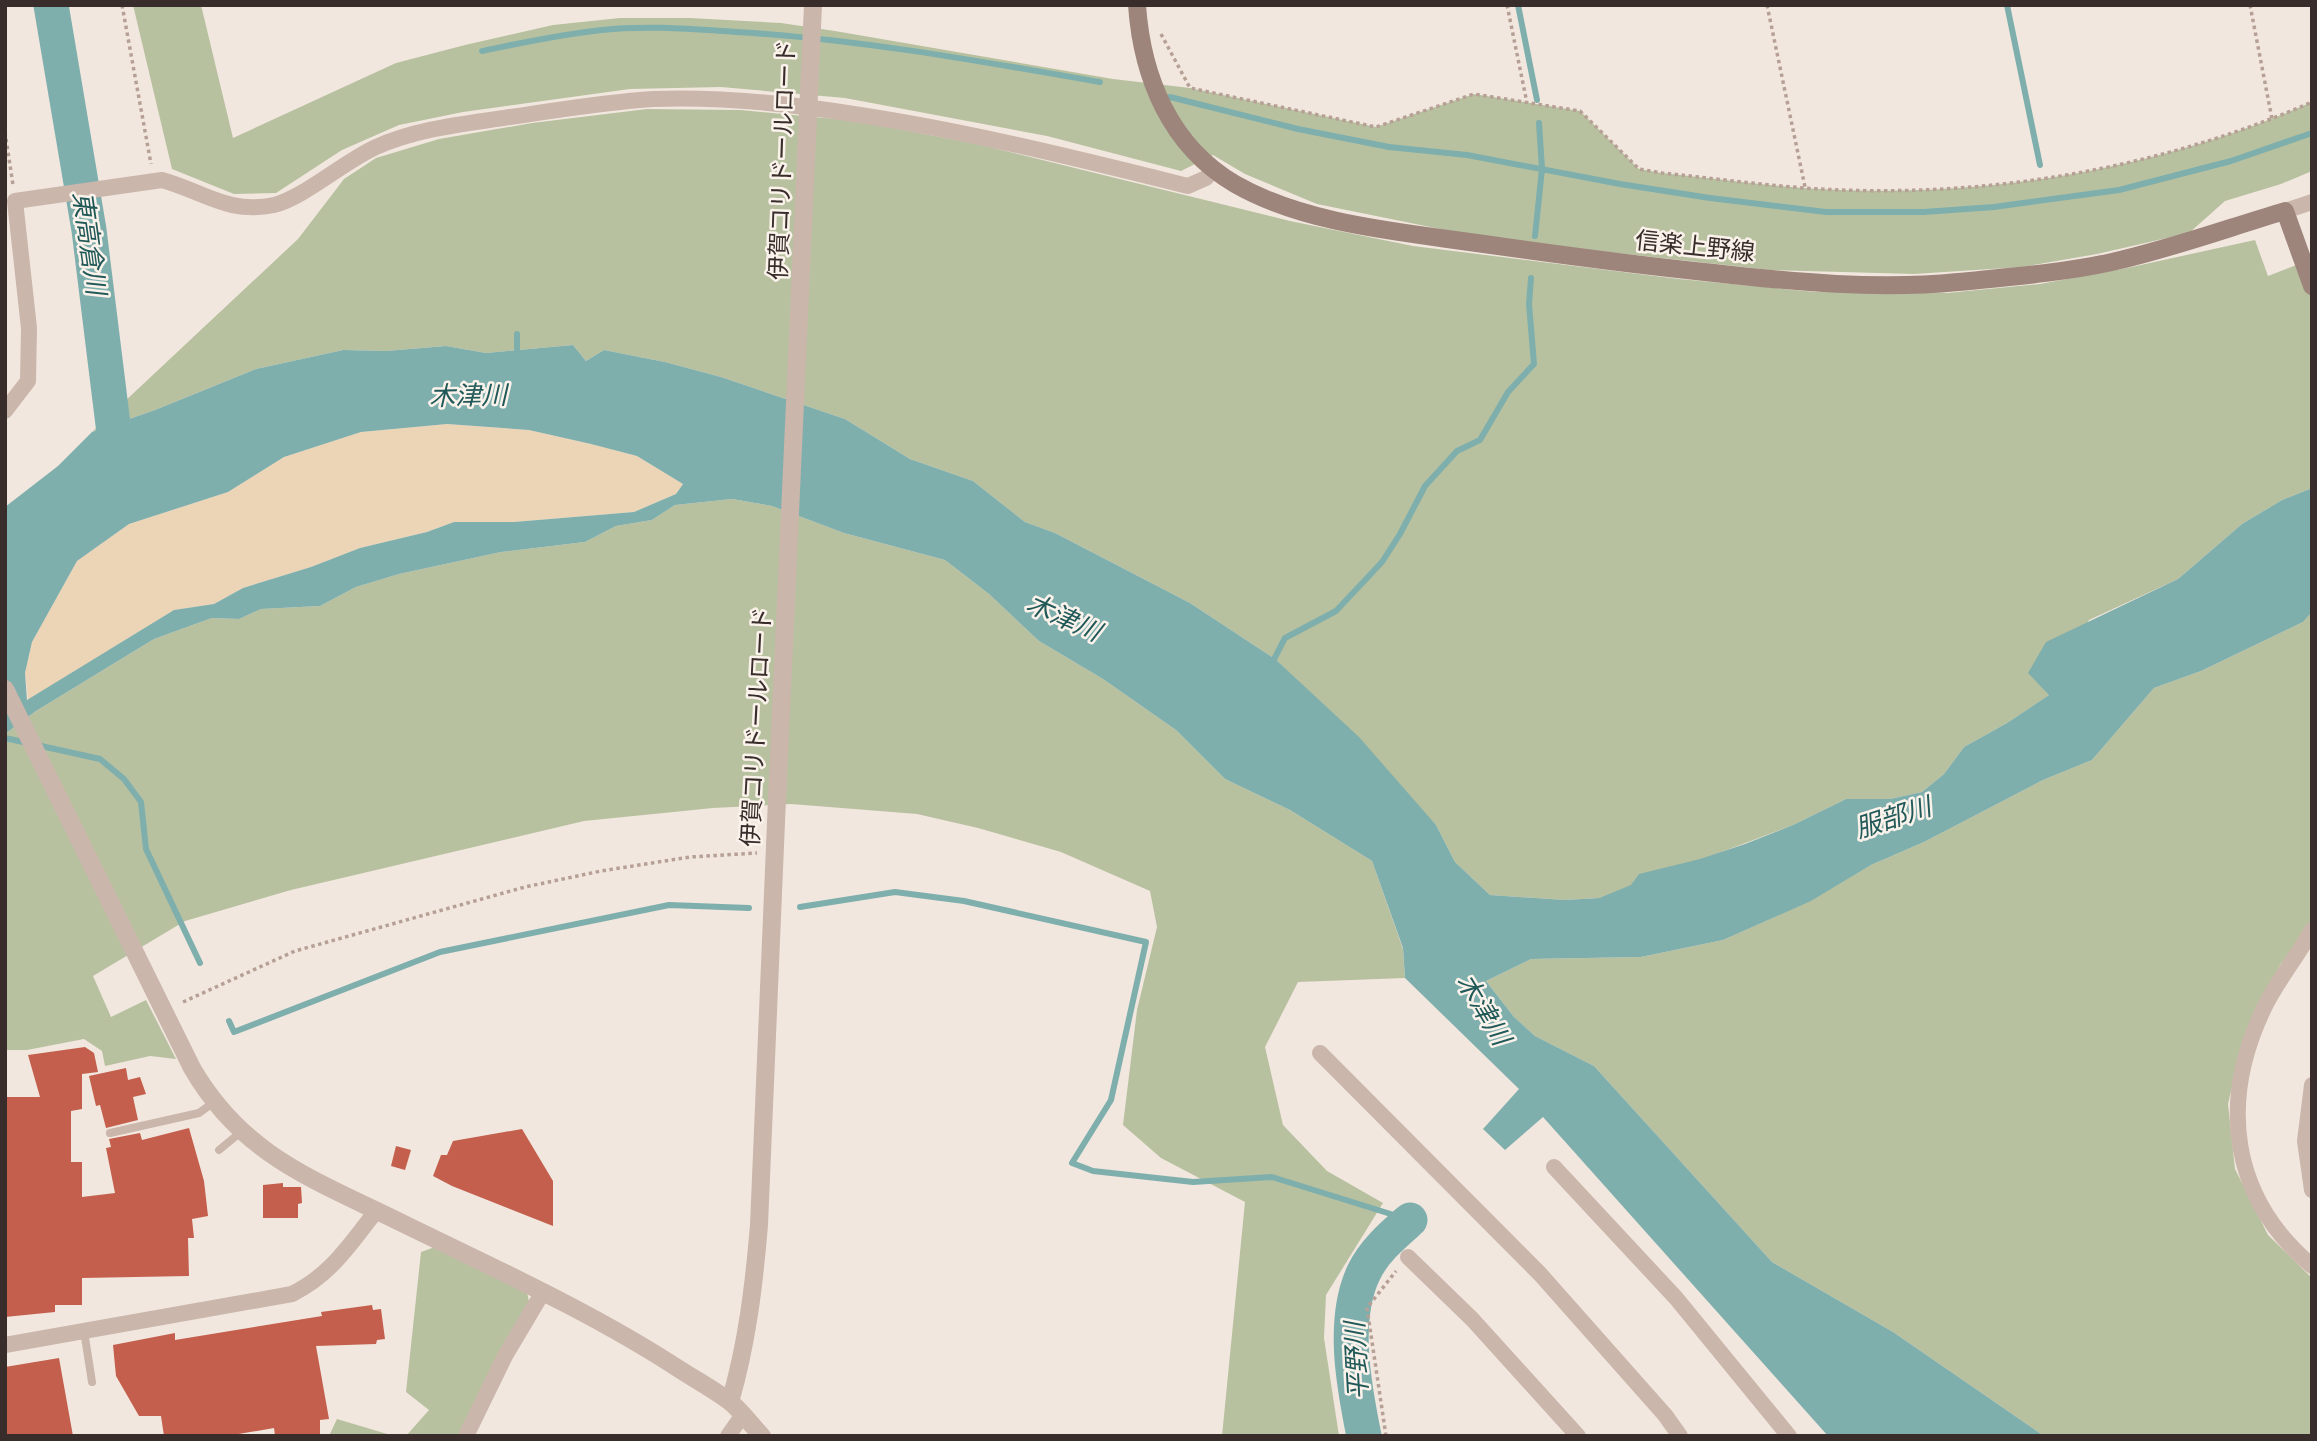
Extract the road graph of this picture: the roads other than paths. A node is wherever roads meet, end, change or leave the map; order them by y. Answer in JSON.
{"nodes":[{"id":1,"x":813,"y":5,"type":"edge"},
{"id":2,"x":1137,"y":5,"type":"edge"},
{"id":3,"x":1214,"y":169,"type":"junction"},
{"id":4,"x":2312,"y":202,"type":"edge"},
{"id":5,"x":2285,"y":211,"type":"junction"},
{"id":6,"x":2312,"y":286,"type":"edge"},
{"id":7,"x":5,"y":411,"type":"edge"},
{"id":8,"x":5,"y":689,"type":"edge"},
{"id":9,"x":2312,"y":930,"type":"edge"},
{"id":10,"x":1320,"y":1053,"type":"dead end"},
{"id":11,"x":2312,"y":1085,"type":"edge"},
{"id":12,"x":214,"y":1102,"type":"junction"},
{"id":13,"x":241,"y":1132,"type":"junction"},
{"id":14,"x":110,"y":1133,"type":"dead end"},
{"id":15,"x":219,"y":1150,"type":"dead end"},
{"id":16,"x":1554,"y":1167,"type":"dead end"},
{"id":17,"x":2312,"y":1190,"type":"edge"},
{"id":18,"x":377,"y":1210,"type":"junction"},
{"id":19,"x":1408,"y":1257,"type":"road end"},
{"id":20,"x":2312,"y":1266,"type":"edge"},
{"id":21,"x":543,"y":1292,"type":"junction"},
{"id":22,"x":83,"y":1331,"type":"junction"},
{"id":23,"x":5,"y":1345,"type":"edge"},
{"id":24,"x":92,"y":1382,"type":"dead end"},
{"id":25,"x":730,"y":1402,"type":"junction"},
{"id":26,"x":742,"y":1416,"type":"junction"},
{"id":27,"x":466,"y":1436,"type":"edge"},
{"id":28,"x":728,"y":1436,"type":"edge"},
{"id":29,"x":761,"y":1436,"type":"edge"},
{"id":30,"x":1577,"y":1436,"type":"edge"},
{"id":31,"x":1680,"y":1436,"type":"edge"},
{"id":32,"x":1789,"y":1436,"type":"edge"}],
"edges":[{"from":1,"to":25,"type":"street","name":"伊賀コリドールロード","bridge":true},
{"from":2,"to":3,"type":"main road","name":"信楽上野線"},
{"from":3,"to":5,"type":"main road","name":"信楽上野線"},
{"from":3,"to":7,"type":"street"},
{"from":4,"to":5,"type":"street"},
{"from":5,"to":6,"type":"main road"},
{"from":8,"to":12,"type":"street"},
{"from":9,"to":20,"type":"street"},
{"from":10,"to":31,"type":"street"},
{"from":11,"to":17,"type":"street"},
{"from":12,"to":13,"type":"street"},
{"from":12,"to":14,"type":"lane"},
{"from":13,"to":15,"type":"lane"},
{"from":13,"to":18,"type":"street"},
{"from":16,"to":32,"type":"street"},
{"from":18,"to":21,"type":"street"},
{"from":18,"to":22,"type":"street"},
{"from":19,"to":30,"type":"street"},
{"from":21,"to":25,"type":"street"},
{"from":21,"to":27,"type":"street"},
{"from":22,"to":23,"type":"street"},
{"from":22,"to":24,"type":"lane"},
{"from":25,"to":26,"type":"street"},
{"from":26,"to":28,"type":"street"},
{"from":26,"to":29,"type":"street"}]}
